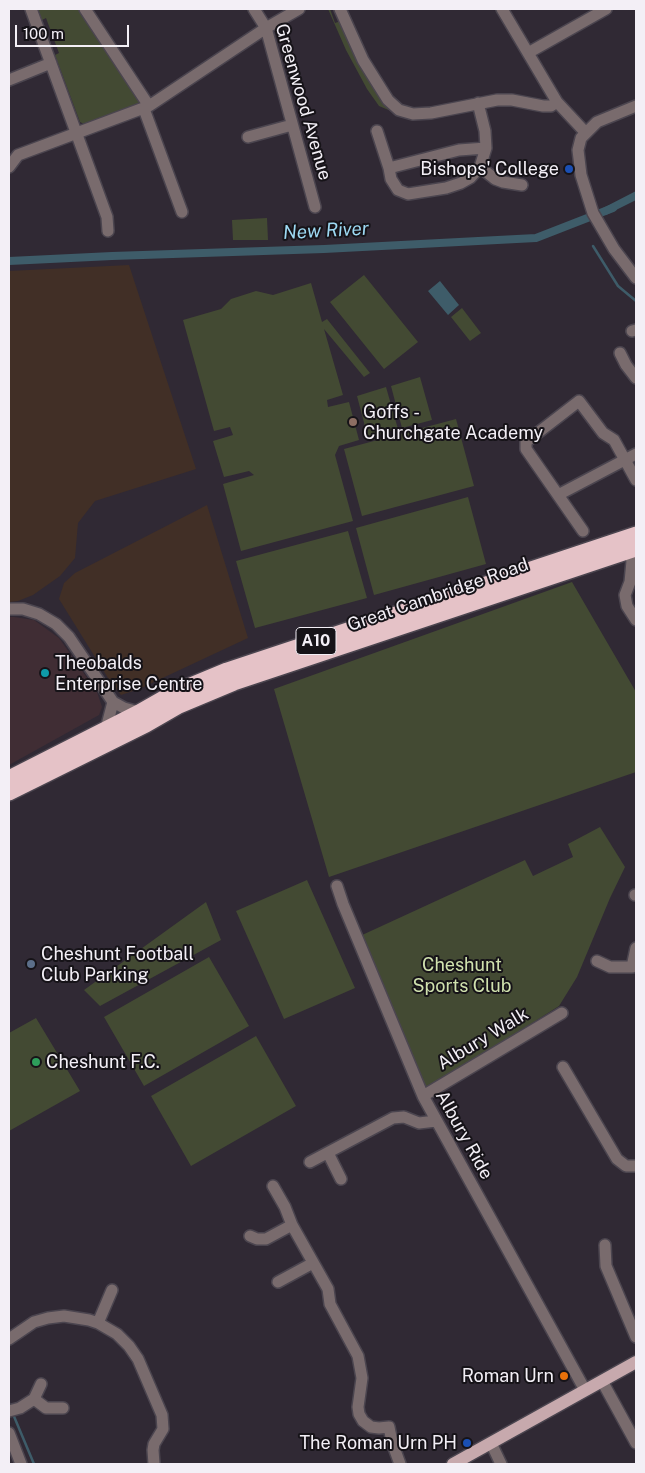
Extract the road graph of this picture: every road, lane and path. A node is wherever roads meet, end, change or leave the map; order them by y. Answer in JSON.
{"nodes":[{"id":1,"x":31,"y":9,"type":"edge"},
{"id":2,"x":85,"y":9,"type":"edge"},
{"id":3,"x":254,"y":9,"type":"edge"},
{"id":4,"x":299,"y":9,"type":"edge"},
{"id":5,"x":340,"y":9,"type":"edge"},
{"id":6,"x":502,"y":9,"type":"edge"},
{"id":7,"x":606,"y":9,"type":"edge"},
{"id":8,"x":266,"y":28,"type":"junction"},
{"id":9,"x":528,"y":53,"type":"junction"},
{"id":10,"x":51,"y":63,"type":"junction"},
{"id":11,"x":9,"y":80,"type":"edge"},
{"id":12,"x":557,"y":102,"type":"junction"},
{"id":13,"x":478,"y":103,"type":"junction"},
{"id":14,"x":636,"y":106,"type":"edge"},
{"id":15,"x":146,"y":107,"type":"junction"},
{"id":16,"x":292,"y":125,"type":"junction"},
{"id":17,"x":377,"y":131,"type":"dead end"},
{"id":18,"x":586,"y":132,"type":"junction"},
{"id":19,"x":77,"y":133,"type":"junction"},
{"id":20,"x":248,"y":137,"type":"dead end"},
{"id":21,"x":486,"y":148,"type":"junction"},
{"id":22,"x":9,"y":167,"type":"edge"},
{"id":23,"x":480,"y":167,"type":"junction"},
{"id":24,"x":389,"y":168,"type":"junction"},
{"id":25,"x":522,"y":185,"type":"dead end"},
{"id":26,"x":315,"y":207,"type":"dead end"},
{"id":27,"x":182,"y":212,"type":"dead end"},
{"id":28,"x":108,"y":231,"type":"dead end"},
{"id":29,"x":636,"y":278,"type":"edge"},
{"id":30,"x":620,"y":353,"type":"dead end"},
{"id":31,"x":636,"y":378,"type":"edge"},
{"id":32,"x":636,"y":454,"type":"edge"},
{"id":33,"x":625,"y":460,"type":"junction"},
{"id":34,"x":636,"y":480,"type":"edge"},
{"id":35,"x":558,"y":494,"type":"junction"},
{"id":36,"x":583,"y":531,"type":"dead end"},
{"id":37,"x":636,"y":534,"type":"edge"},
{"id":38,"x":632,"y":550,"type":"edge"},
{"id":39,"x":9,"y":609,"type":"edge"},
{"id":40,"x":636,"y":620,"type":"edge"},
{"id":41,"x":113,"y":702,"type":"junction"},
{"id":42,"x":139,"y":712,"type":"junction"},
{"id":43,"x":106,"y":729,"type":"junction"},
{"id":44,"x":9,"y":778,"type":"edge"},
{"id":45,"x":9,"y":793,"type":"edge"},
{"id":46,"x":337,"y":886,"type":"dead end"},
{"id":47,"x":636,"y":948,"type":"edge"},
{"id":48,"x":597,"y":961,"type":"dead end"},
{"id":49,"x":634,"y":972,"type":"edge"},
{"id":50,"x":562,"y":1013,"type":"dead end"},
{"id":51,"x":563,"y":1067,"type":"dead end"},
{"id":52,"x":422,"y":1096,"type":"junction"},
{"id":53,"x":436,"y":1121,"type":"junction"},
{"id":54,"x":328,"y":1153,"type":"junction"},
{"id":55,"x":310,"y":1162,"type":"dead end"},
{"id":56,"x":636,"y":1166,"type":"edge"},
{"id":57,"x":341,"y":1178,"type":"dead end"},
{"id":58,"x":273,"y":1186,"type":"dead end"},
{"id":59,"x":292,"y":1225,"type":"junction"},
{"id":60,"x":250,"y":1236,"type":"dead end"},
{"id":61,"x":605,"y":1245,"type":"dead end"},
{"id":62,"x":313,"y":1263,"type":"junction"},
{"id":63,"x":278,"y":1282,"type":"dead end"},
{"id":64,"x":112,"y":1290,"type":"dead end"},
{"id":65,"x":98,"y":1323,"type":"junction"},
{"id":66,"x":636,"y":1337,"type":"edge"},
{"id":67,"x":9,"y":1338,"type":"edge"},
{"id":68,"x":636,"y":1362,"type":"edge"},
{"id":69,"x":602,"y":1381,"type":"junction"},
{"id":70,"x":41,"y":1384,"type":"dead end"},
{"id":71,"x":585,"y":1390,"type":"junction"},
{"id":72,"x":34,"y":1399,"type":"junction"},
{"id":73,"x":63,"y":1408,"type":"dead end"},
{"id":74,"x":11,"y":1410,"type":"edge"},
{"id":75,"x":9,"y":1433,"type":"edge"},
{"id":76,"x":491,"y":1443,"type":"junction"},
{"id":77,"x":636,"y":1443,"type":"edge"},
{"id":78,"x":21,"y":1464,"type":"edge"},
{"id":79,"x":154,"y":1464,"type":"edge"},
{"id":80,"x":400,"y":1464,"type":"edge"},
{"id":81,"x":453,"y":1464,"type":"edge"},
{"id":82,"x":501,"y":1464,"type":"edge"}],
"edges":[{"from":1,"to":10,"type":"street"},
{"from":2,"to":15,"type":"street"},
{"from":3,"to":8,"type":"street","name":"Greenwood Avenue"},
{"from":4,"to":8,"type":"street"},
{"from":5,"to":13,"type":"street"},
{"from":6,"to":9,"type":"street"},
{"from":7,"to":9,"type":"street"},
{"from":8,"to":15,"type":"street"},
{"from":8,"to":16,"type":"street","name":"Greenwood Avenue"},
{"from":9,"to":12,"type":"street"},
{"from":10,"to":11,"type":"street"},
{"from":10,"to":19,"type":"street"},
{"from":12,"to":13,"type":"street"},
{"from":12,"to":18,"type":"street"},
{"from":13,"to":21,"type":"street"},
{"from":14,"to":18,"type":"street"},
{"from":15,"to":19,"type":"street"},
{"from":15,"to":27,"type":"street"},
{"from":16,"to":20,"type":"street"},
{"from":16,"to":26,"type":"street","name":"Greenwood Avenue"},
{"from":17,"to":24,"type":"street"},
{"from":18,"to":29,"type":"street"},
{"from":19,"to":22,"type":"street"},
{"from":19,"to":28,"type":"street"},
{"from":21,"to":23,"type":"street"},
{"from":21,"to":24,"type":"street"},
{"from":23,"to":24,"type":"street"},
{"from":23,"to":25,"type":"street"},
{"from":30,"to":31,"type":"street"},
{"from":32,"to":33,"type":"street"},
{"from":33,"to":34,"type":"street"},
{"from":33,"to":35,"type":"street"},
{"from":33,"to":35,"type":"street"},
{"from":35,"to":36,"type":"street"},
{"from":37,"to":42,"type":"highway","name":"Great Cambridge Road","number":"A10"},
{"from":38,"to":40,"type":"street"},
{"from":38,"to":45,"type":"highway","name":"Great Cambridge Road","number":"A10"},
{"from":39,"to":41,"type":"street"},
{"from":41,"to":42,"type":"street"},
{"from":41,"to":43,"type":"street"},
{"from":42,"to":43,"type":"highway","name":"Great Cambridge Road","number":"A10"},
{"from":43,"to":44,"type":"highway","name":"Great Cambridge Road","number":"A10"},
{"from":46,"to":52,"type":"street","name":"Albury Ride"},
{"from":47,"to":49,"type":"street"},
{"from":48,"to":49,"type":"street"},
{"from":50,"to":52,"type":"street","name":"Albury Walk"},
{"from":51,"to":56,"type":"street"},
{"from":52,"to":53,"type":"street","name":"Albury Ride"},
{"from":53,"to":54,"type":"street"},
{"from":53,"to":71,"type":"street","name":"Albury Ride"},
{"from":54,"to":55,"type":"street"},
{"from":54,"to":57,"type":"street"},
{"from":58,"to":59,"type":"street"},
{"from":59,"to":60,"type":"street"},
{"from":59,"to":62,"type":"street"},
{"from":61,"to":66,"type":"street"},
{"from":62,"to":63,"type":"street"},
{"from":62,"to":80,"type":"street"},
{"from":64,"to":65,"type":"street"},
{"from":65,"to":67,"type":"street"},
{"from":65,"to":79,"type":"street"},
{"from":68,"to":69,"type":"main road"},
{"from":69,"to":71,"type":"main road"},
{"from":69,"to":77,"type":"street"},
{"from":70,"to":72,"type":"street"},
{"from":71,"to":76,"type":"main road"},
{"from":72,"to":73,"type":"street"},
{"from":72,"to":74,"type":"street"},
{"from":75,"to":78,"type":"street"},
{"from":76,"to":81,"type":"main road"},
{"from":76,"to":82,"type":"street"}]}
